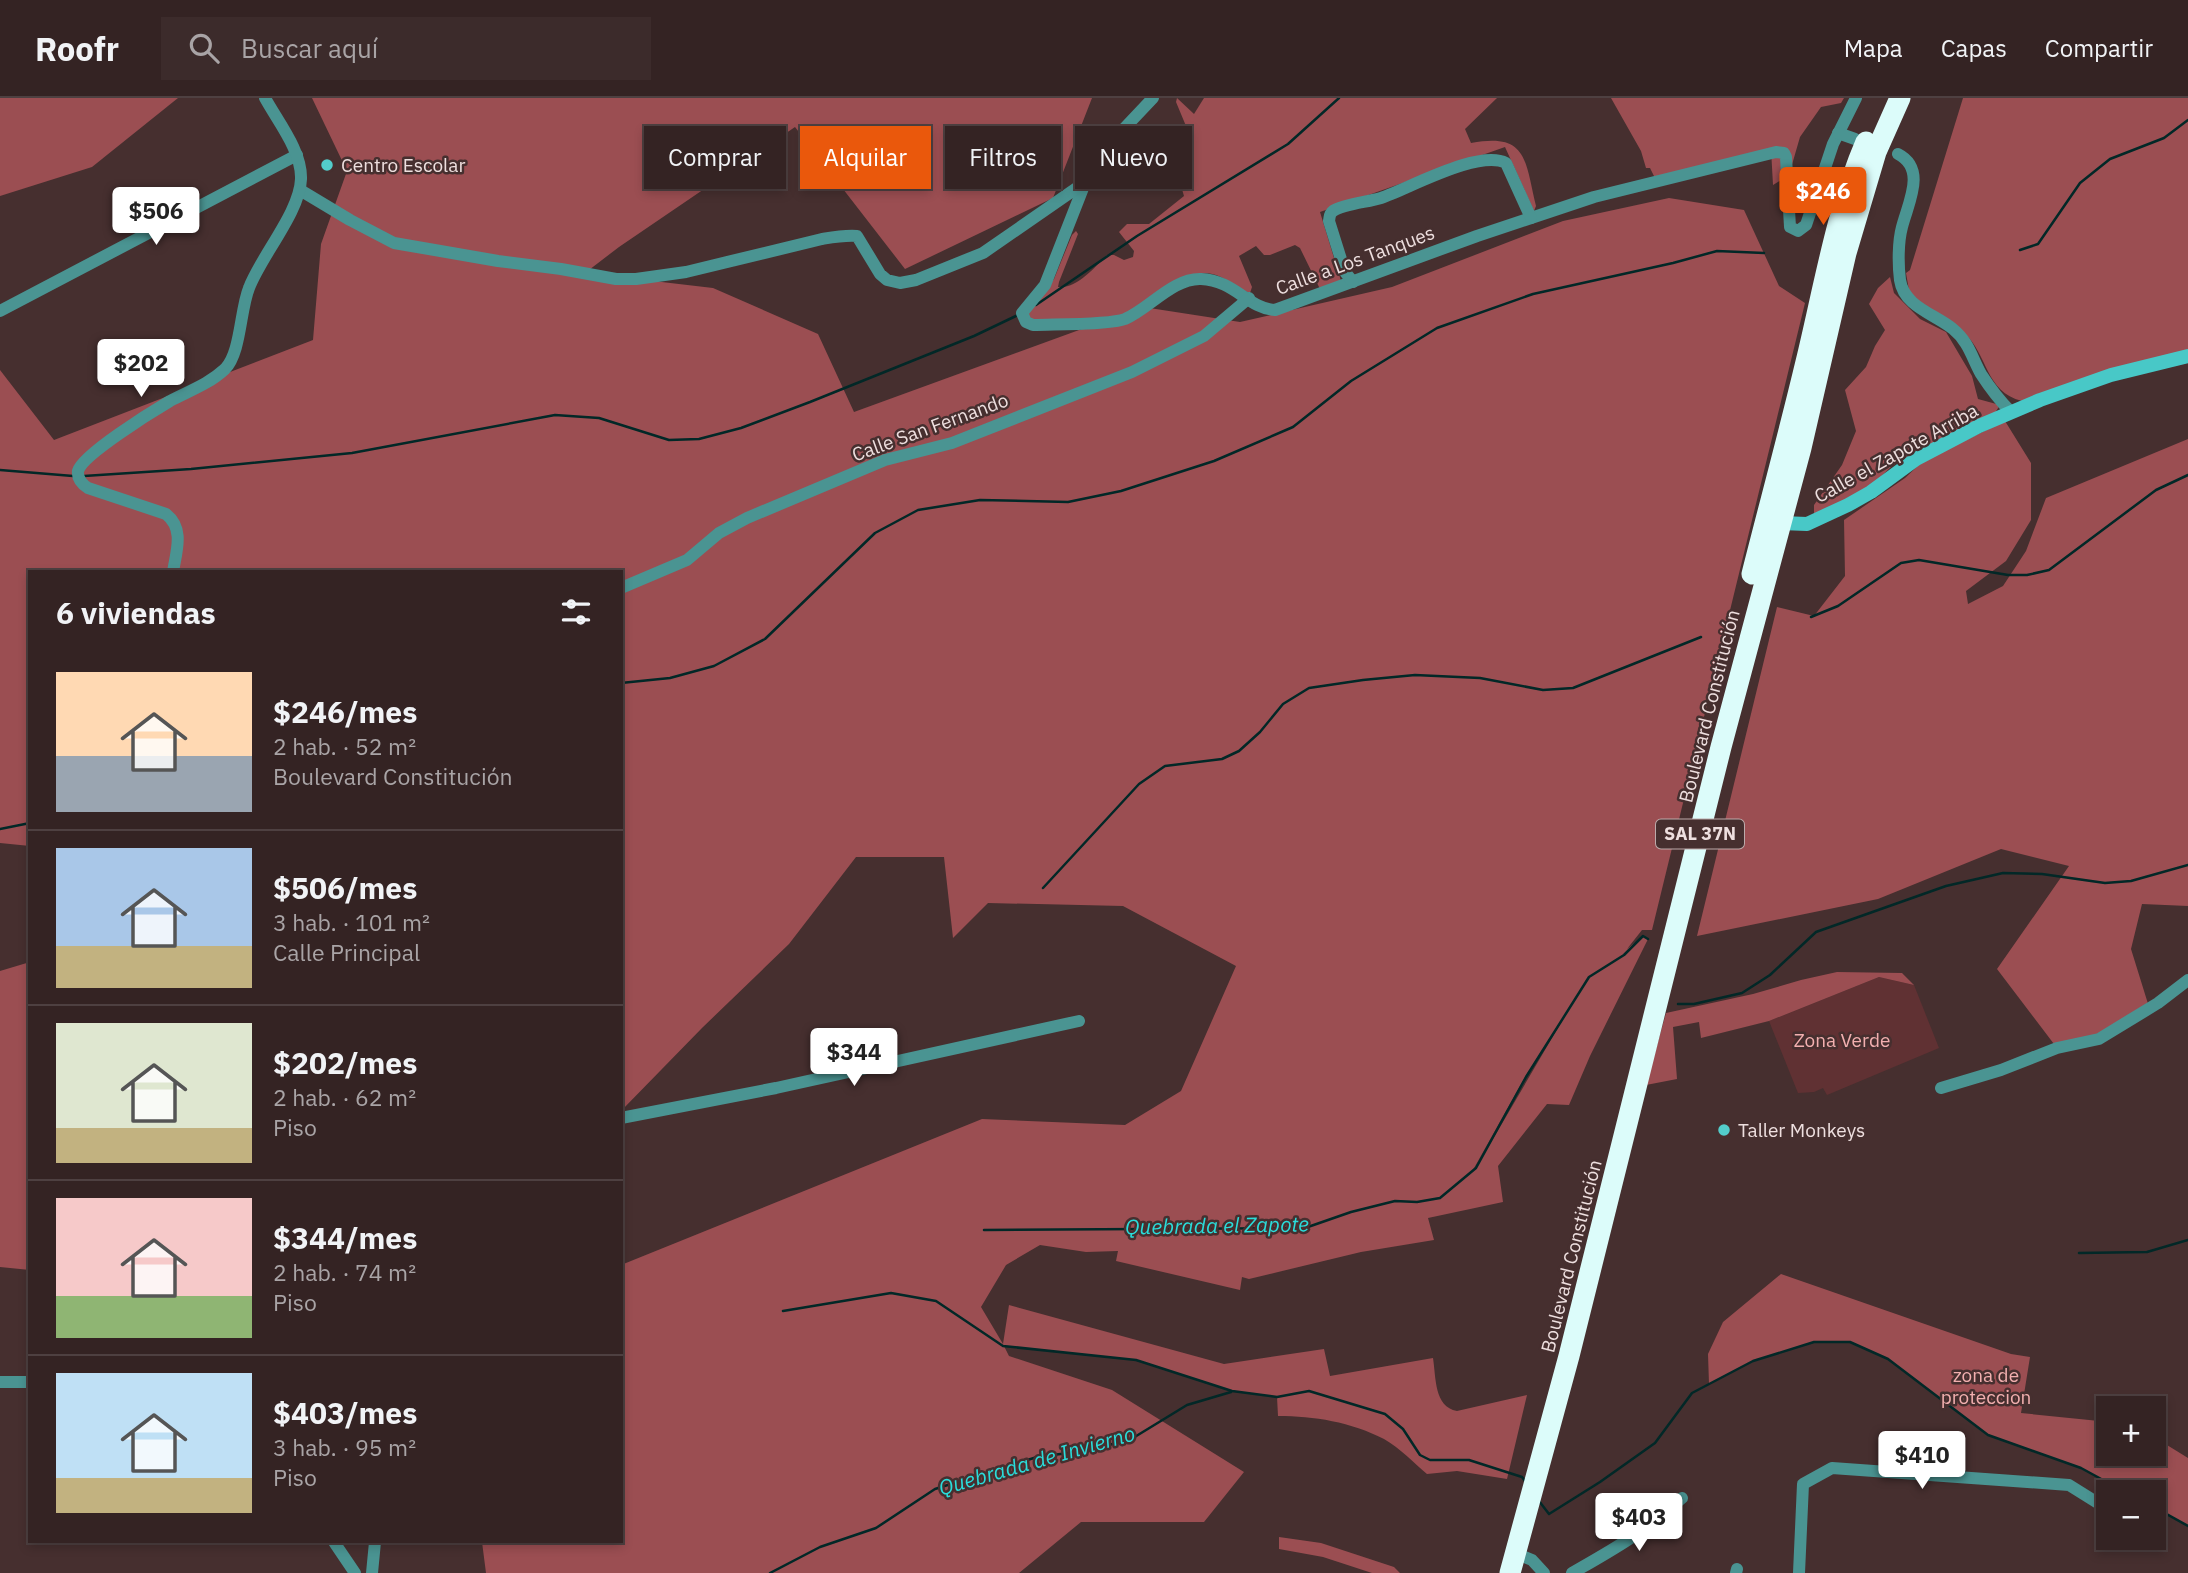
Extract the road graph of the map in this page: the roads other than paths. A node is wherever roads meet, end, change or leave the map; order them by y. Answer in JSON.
{"nodes":[{"id":1,"x":265,"y":98,"type":"edge"},
{"id":2,"x":1153,"y":98,"type":"edge"},
{"id":3,"x":1856,"y":98,"type":"edge"},
{"id":4,"x":1885,"y":98,"type":"edge"},
{"id":5,"x":1900,"y":98,"type":"edge"},
{"id":6,"x":1126,"y":126,"type":"edge"},
{"id":7,"x":1838,"y":133,"type":"junction"},
{"id":8,"x":1855,"y":139,"type":"dead end"},
{"id":9,"x":1898,"y":154,"type":"dead end"},
{"id":10,"x":297,"y":155,"type":"junction"},
{"id":11,"x":1076,"y":189,"type":"edge"},
{"id":12,"x":1083,"y":189,"type":"edge"},
{"id":13,"x":300,"y":190,"type":"junction"},
{"id":14,"x":1531,"y":218,"type":"junction"},
{"id":15,"x":1353,"y":282,"type":"junction"},
{"id":16,"x":1249,"y":298,"type":"junction"},
{"id":17,"x":0,"y":311,"type":"edge"},
{"id":18,"x":2188,"y":356,"type":"edge"},
{"id":19,"x":2011,"y":412,"type":"junction"},
{"id":20,"x":1781,"y":523,"type":"junction"},
{"id":21,"x":173,"y":570,"type":"edge"},
{"id":22,"x":623,"y":587,"type":"edge"},
{"id":23,"x":2188,"y":980,"type":"edge"},
{"id":24,"x":1079,"y":1021,"type":"dead end"},
{"id":25,"x":1941,"y":1088,"type":"dead end"},
{"id":26,"x":623,"y":1118,"type":"edge"},
{"id":27,"x":0,"y":1382,"type":"edge"},
{"id":28,"x":28,"y":1382,"type":"edge"},
{"id":29,"x":1682,"y":1498,"type":"dead end"},
{"id":30,"x":2096,"y":1502,"type":"edge"},
{"id":31,"x":335,"y":1543,"type":"edge"},
{"id":32,"x":375,"y":1543,"type":"edge"},
{"id":33,"x":1512,"y":1563,"type":"edge"},
{"id":34,"x":355,"y":1573,"type":"edge"},
{"id":35,"x":372,"y":1573,"type":"edge"},
{"id":36,"x":1495,"y":1573,"type":"edge"},
{"id":37,"x":1544,"y":1573,"type":"edge"},
{"id":38,"x":1572,"y":1573,"type":"edge"},
{"id":39,"x":1799,"y":1573,"type":"edge"}],
"edges":[{"from":1,"to":10,"type":"street"},
{"from":2,"to":6,"type":"street"},
{"from":3,"to":7,"type":"street"},
{"from":4,"to":36,"type":"highway","name":"Boulevard Constitución","number":"SAL 37N"},
{"from":5,"to":20,"type":"highway","name":"Boulevard Constitución","number":"SAL 37N"},
{"from":7,"to":8,"type":"street"},
{"from":7,"to":14,"type":"street","name":"Calle a Los Tanques"},
{"from":9,"to":19,"type":"street"},
{"from":10,"to":13,"type":"street"},
{"from":10,"to":17,"type":"street"},
{"from":11,"to":13,"type":"street"},
{"from":12,"to":16,"type":"street","name":"Calle a Los Tanques"},
{"from":13,"to":21,"type":"street"},
{"from":14,"to":15,"type":"street","name":"Calle a Los Tanques"},
{"from":14,"to":15,"type":"street"},
{"from":15,"to":16,"type":"street","name":"Calle a Los Tanques"},
{"from":16,"to":22,"type":"street","name":"Calle San Fernando"},
{"from":18,"to":19,"type":"street","name":"Calle el Zapote Arriba"},
{"from":19,"to":20,"type":"street","name":"Calle el Zapote Arriba"},
{"from":20,"to":33,"type":"highway","name":"Boulevard Constitución","number":"SAL 37N"},
{"from":23,"to":25,"type":"street"},
{"from":24,"to":26,"type":"street"},
{"from":27,"to":28,"type":"street"},
{"from":29,"to":38,"type":"street"},
{"from":30,"to":39,"type":"street"},
{"from":31,"to":34,"type":"street"},
{"from":32,"to":35,"type":"street"},
{"from":33,"to":37,"type":"street"}]}
